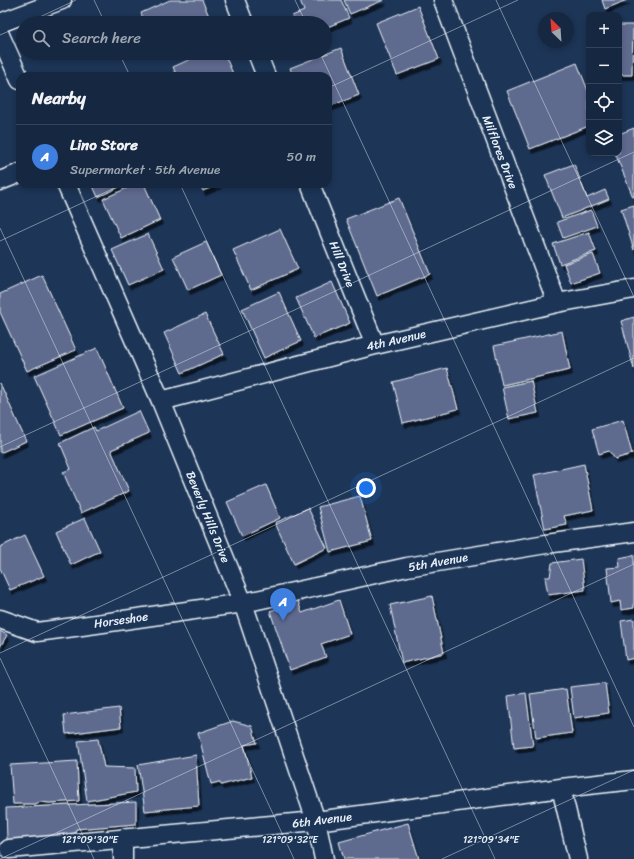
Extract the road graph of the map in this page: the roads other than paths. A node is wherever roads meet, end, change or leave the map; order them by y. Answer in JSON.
{"nodes":[{"id":1,"x":62,"y":0,"type":"edge"},
{"id":2,"x":235,"y":0,"type":"edge"},
{"id":3,"x":443,"y":0,"type":"edge"},
{"id":4,"x":16,"y":16,"type":"edge"},
{"id":5,"x":17,"y":16,"type":"edge"},
{"id":6,"x":241,"y":16,"type":"edge"},
{"id":7,"x":0,"y":22,"type":"edge"},
{"id":8,"x":0,"y":35,"type":"edge"},
{"id":9,"x":259,"y":60,"type":"edge"},
{"id":10,"x":16,"y":72,"type":"edge"},
{"id":11,"x":264,"y":72,"type":"edge"},
{"id":12,"x":16,"y":175,"type":"edge"},
{"id":13,"x":0,"y":181,"type":"edge"},
{"id":14,"x":68,"y":188,"type":"edge"},
{"id":15,"x":312,"y":188,"type":"edge"},
{"id":16,"x":634,"y":289,"type":"edge"},
{"id":17,"x":557,"y":304,"type":"junction"},
{"id":18,"x":375,"y":345,"type":"junction"},
{"id":19,"x":161,"y":401,"type":"junction"},
{"id":20,"x":634,"y":532,"type":"edge"},
{"id":21,"x":243,"y":603,"type":"junction"},
{"id":22,"x":0,"y":620,"type":"edge"},
{"id":23,"x":634,"y":780,"type":"edge"},
{"id":24,"x":561,"y":788,"type":"junction"},
{"id":25,"x":316,"y":821,"type":"junction"},
{"id":26,"x":123,"y":838,"type":"junction"},
{"id":27,"x":9,"y":849,"type":"dead end"},
{"id":28,"x":123,"y":859,"type":"edge"},
{"id":29,"x":324,"y":859,"type":"edge"},
{"id":30,"x":578,"y":859,"type":"edge"}],
"edges":[{"from":1,"to":5,"type":"street"},
{"from":2,"to":6,"type":"street"},
{"from":3,"to":17,"type":"street","name":"Milflores Drive"},
{"from":4,"to":7,"type":"street"},
{"from":8,"to":10,"type":"street"},
{"from":9,"to":11,"type":"street"},
{"from":12,"to":13,"type":"street"},
{"from":14,"to":19,"type":"street","name":"Beverly Hills Drive"},
{"from":15,"to":18,"type":"street","name":"Hill Drive"},
{"from":16,"to":17,"type":"street","name":"4th Avenue"},
{"from":17,"to":18,"type":"street","name":"4th Avenue"},
{"from":18,"to":19,"type":"street","name":"4th Avenue"},
{"from":19,"to":21,"type":"street","name":"Beverly Hills Drive"},
{"from":20,"to":21,"type":"street","name":"5th Avenue"},
{"from":21,"to":22,"type":"street","name":"Horseshoe"},
{"from":21,"to":25,"type":"street","name":"Beverly Hills Drive"},
{"from":23,"to":24,"type":"street","name":"6th Avenue"},
{"from":24,"to":25,"type":"street","name":"6th Avenue"},
{"from":24,"to":30,"type":"street"},
{"from":25,"to":26,"type":"street","name":"6th Avenue"},
{"from":25,"to":29,"type":"street","name":"Beverly Hills Drive"},
{"from":26,"to":27,"type":"street","name":"6th Avenue"},
{"from":26,"to":28,"type":"street"}]}
